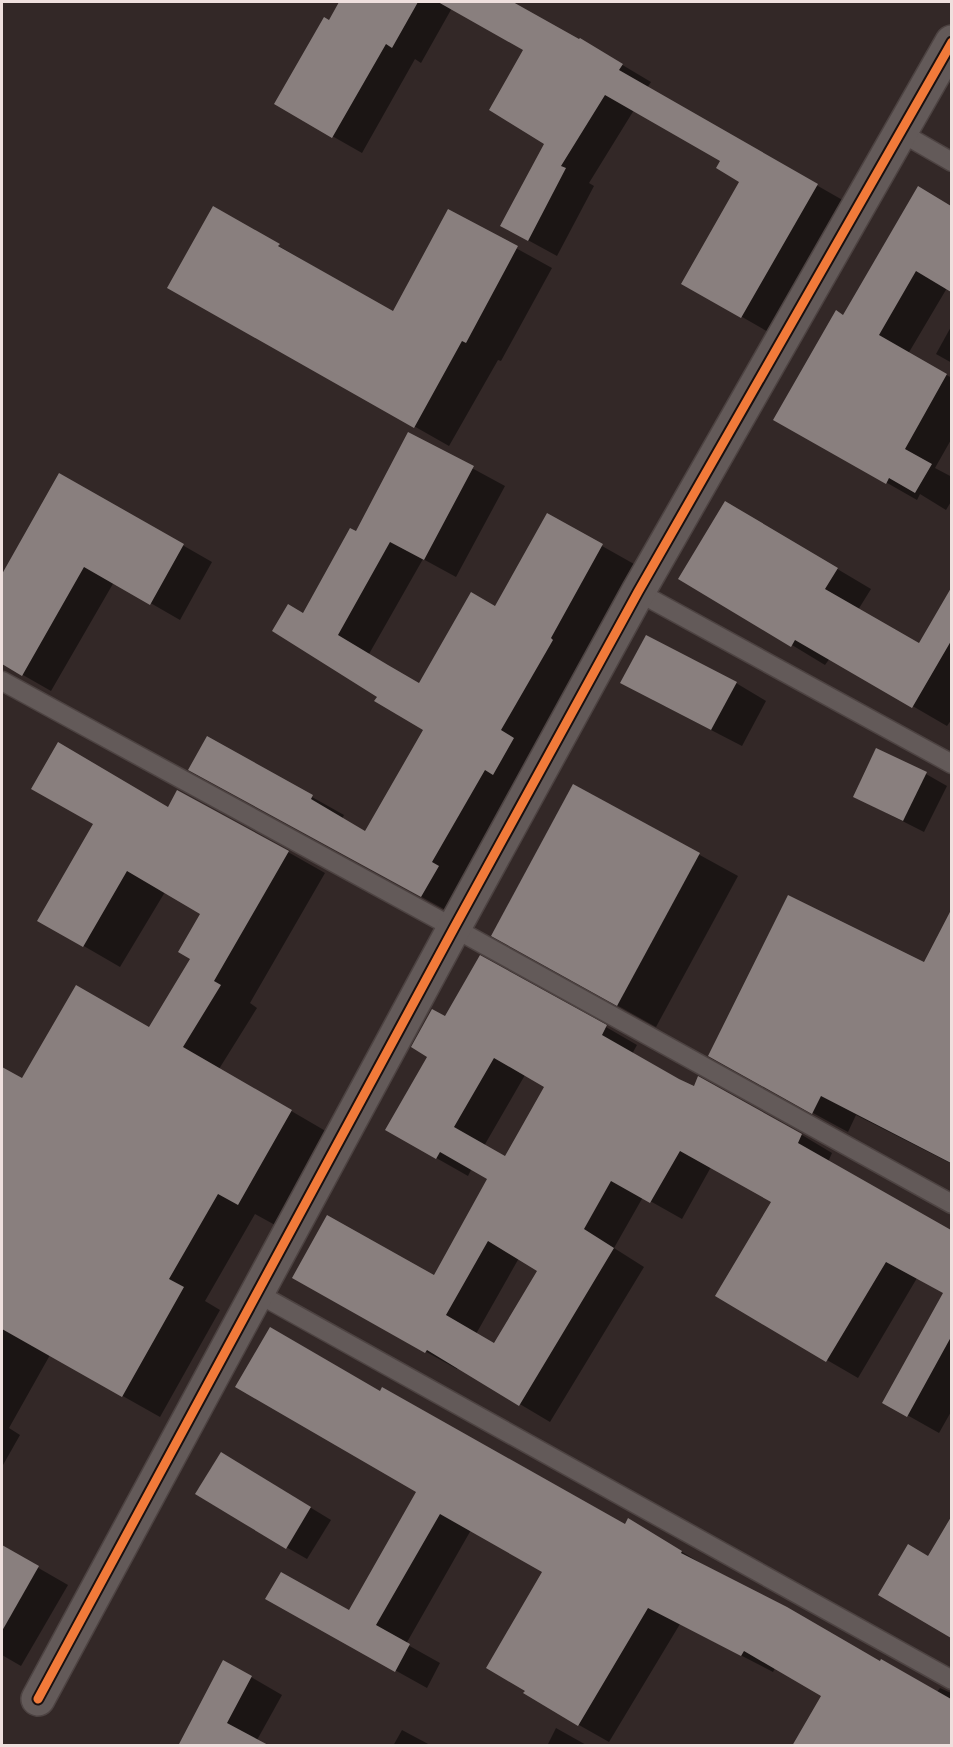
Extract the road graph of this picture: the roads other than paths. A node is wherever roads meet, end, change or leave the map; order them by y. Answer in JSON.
{"nodes":[{"id":1,"x":951,"y":42,"type":"edge"},
{"id":2,"x":900,"y":132,"type":"junction"},
{"id":3,"x":951,"y":162,"type":"edge"},
{"id":4,"x":638,"y":592,"type":"junction"},
{"id":5,"x":2,"y":681,"type":"edge"},
{"id":6,"x":951,"y":764,"type":"edge"},
{"id":7,"x":454,"y":928,"type":"junction"},
{"id":8,"x":951,"y":1204,"type":"edge"},
{"id":9,"x":256,"y":1293,"type":"junction"},
{"id":10,"x":951,"y":1680,"type":"edge"},
{"id":11,"x":38,"y":1699,"type":"dead end"}],
"edges":[{"from":1,"to":2,"type":"street"},
{"from":2,"to":3,"type":"lane"},
{"from":2,"to":4,"type":"street"},
{"from":4,"to":6,"type":"lane"},
{"from":4,"to":7,"type":"street"},
{"from":5,"to":7,"type":"lane"},
{"from":7,"to":8,"type":"lane"},
{"from":7,"to":9,"type":"street"},
{"from":9,"to":10,"type":"lane"},
{"from":9,"to":11,"type":"street"}]}
